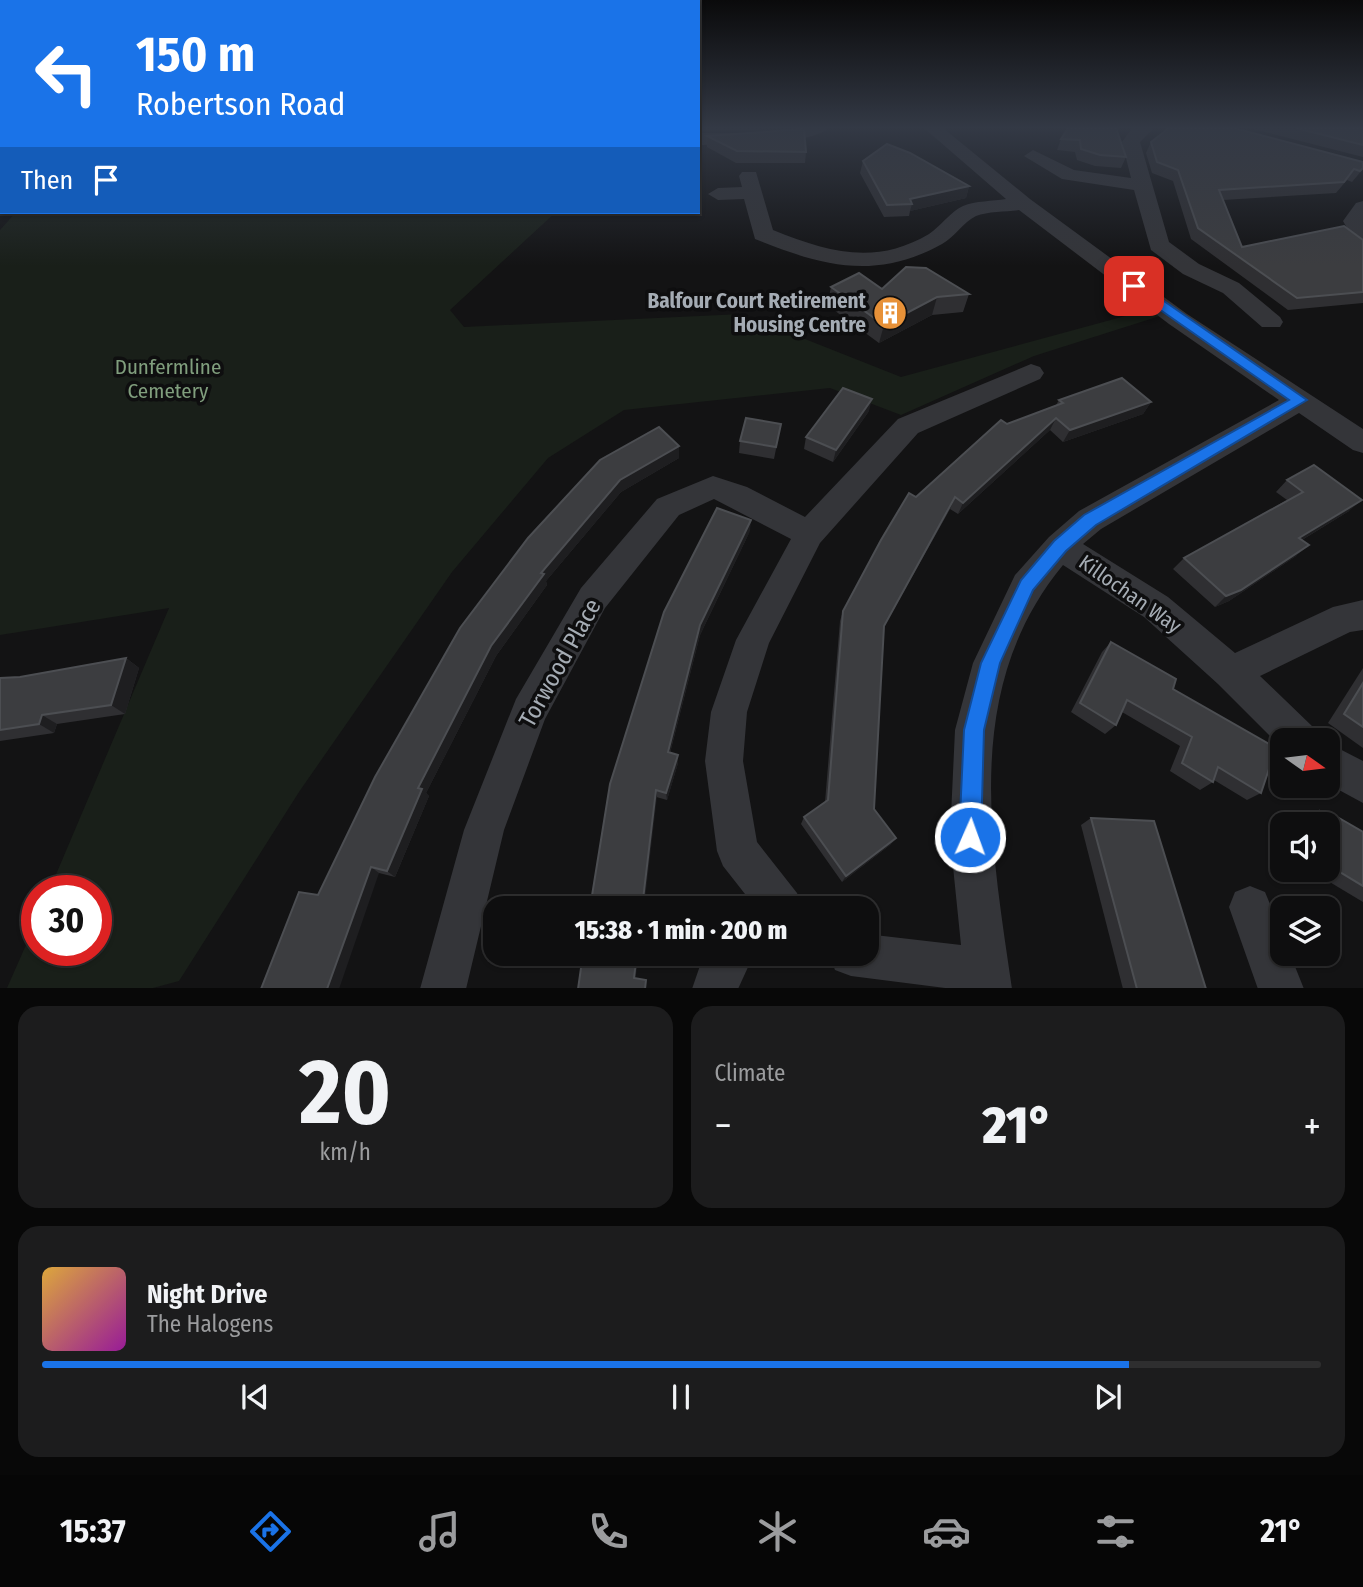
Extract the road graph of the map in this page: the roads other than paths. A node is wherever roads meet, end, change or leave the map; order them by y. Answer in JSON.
{"nodes":[{"id":1,"x":989,"y":174,"type":"edge"},
{"id":2,"x":1067,"y":174,"type":"edge"},
{"id":3,"x":1140,"y":174,"type":"edge"},
{"id":4,"x":1144,"y":186,"type":"junction"},
{"id":5,"x":718,"y":194,"type":"dead end"},
{"id":6,"x":1023,"y":202,"type":"junction"},
{"id":7,"x":1363,"y":206,"type":"edge"},
{"id":8,"x":1363,"y":237,"type":"edge"},
{"id":9,"x":1270,"y":321,"type":"dead end"},
{"id":10,"x":1031,"y":373,"type":"dead end"},
{"id":11,"x":1300,"y":400,"type":"junction"},
{"id":12,"x":1363,"y":443,"type":"edge"},
{"id":13,"x":809,"y":534,"type":"junction"},
{"id":14,"x":1060,"y":546,"type":"junction"},
{"id":15,"x":1363,"y":615,"type":"edge"},
{"id":16,"x":1231,"y":672,"type":"junction"},
{"id":17,"x":1288,"y":728,"type":"edge"},
{"id":18,"x":1340,"y":769,"type":"edge"},
{"id":19,"x":1363,"y":783,"type":"edge"},
{"id":20,"x":771,"y":896,"type":"edge"},
{"id":21,"x":1250,"y":907,"type":"dead end"},
{"id":22,"x":879,"y":959,"type":"edge"},
{"id":23,"x":722,"y":966,"type":"edge"},
{"id":24,"x":987,"y":979,"type":"edge"},
{"id":25,"x":443,"y":988,"type":"edge"},
{"id":26,"x":715,"y":988,"type":"edge"},
{"id":27,"x":1281,"y":988,"type":"edge"}],
"edges":[{"from":1,"to":6,"type":"street"},
{"from":2,"to":4,"type":"street"},
{"from":3,"to":4,"type":"street"},
{"from":4,"to":9,"type":"street"},
{"from":5,"to":6,"type":"street"},
{"from":6,"to":11,"type":"street"},
{"from":7,"to":8,"type":"street"},
{"from":10,"to":13,"type":"street"},
{"from":11,"to":12,"type":"street"},
{"from":11,"to":14,"type":"street"},
{"from":13,"to":20,"type":"street"},
{"from":13,"to":25,"type":"street","name":"Torwood Place"},
{"from":14,"to":16,"type":"street","name":"Killochan Way"},
{"from":14,"to":24,"type":"street"},
{"from":15,"to":16,"type":"street"},
{"from":16,"to":17,"type":"street","name":"Killochan Way"},
{"from":18,"to":19,"type":"street"},
{"from":21,"to":27,"type":"street"},
{"from":22,"to":24,"type":"street"},
{"from":23,"to":26,"type":"street"}]}
